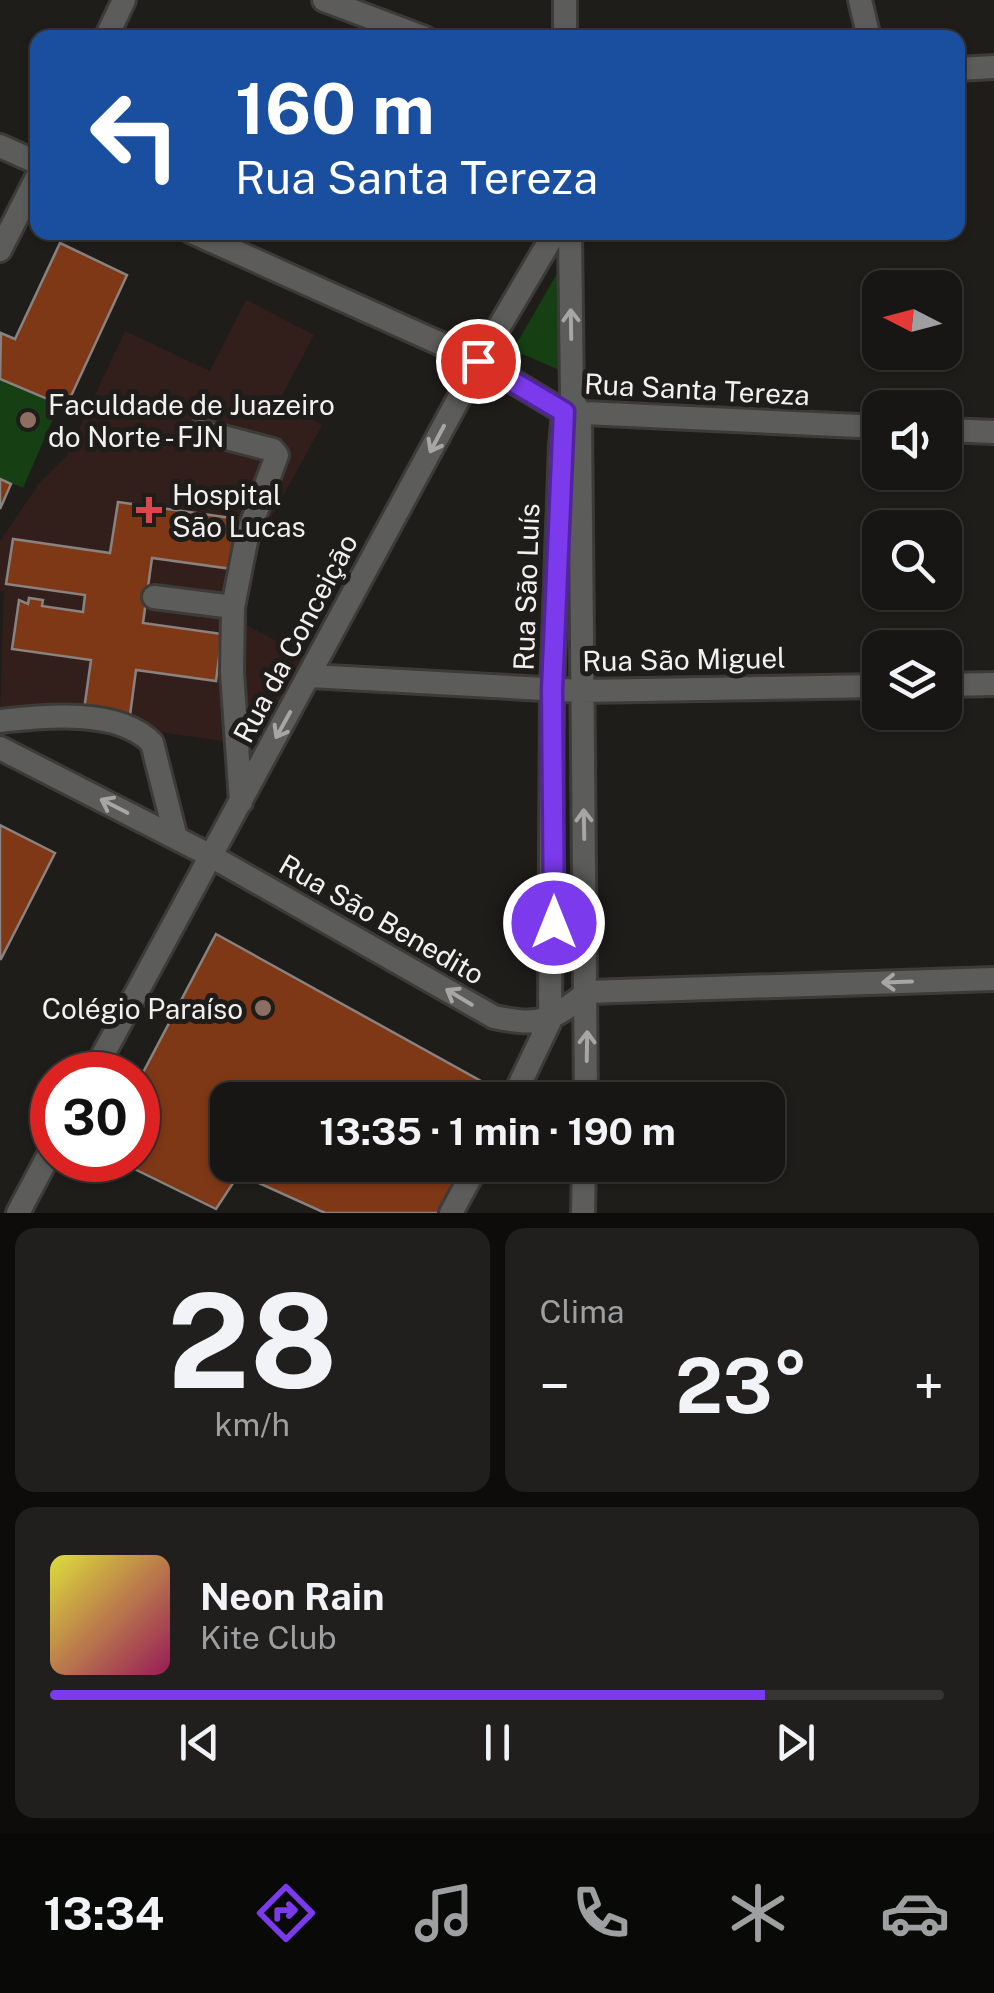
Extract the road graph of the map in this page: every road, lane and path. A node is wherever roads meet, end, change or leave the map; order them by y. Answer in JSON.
{"nodes":[{"id":1,"x":124,"y":0,"type":"edge"},
{"id":2,"x":324,"y":0,"type":"edge"},
{"id":3,"x":565,"y":0,"type":"edge"},
{"id":4,"x":860,"y":0,"type":"edge"},
{"id":5,"x":110,"y":30,"type":"edge"},
{"id":6,"x":404,"y":30,"type":"edge"},
{"id":7,"x":565,"y":30,"type":"edge"},
{"id":8,"x":867,"y":30,"type":"edge"},
{"id":9,"x":994,"y":67,"type":"edge"},
{"id":10,"x":965,"y":69,"type":"edge"},
{"id":11,"x":0,"y":146,"type":"edge"},
{"id":12,"x":30,"y":159,"type":"edge"},
{"id":13,"x":30,"y":191,"type":"edge"},
{"id":14,"x":210,"y":240,"type":"edge"},
{"id":15,"x":550,"y":240,"type":"edge"},
{"id":16,"x":570,"y":240,"type":"edge"},
{"id":17,"x":0,"y":250,"type":"edge"},
{"id":18,"x":478,"y":361,"type":"junction"},
{"id":19,"x":572,"y":408,"type":"junction"},
{"id":20,"x":862,"y":426,"type":"edge"},
{"id":21,"x":200,"y":431,"type":"dead end"},
{"id":22,"x":962,"y":431,"type":"edge"},
{"id":23,"x":994,"y":432,"type":"edge"},
{"id":24,"x":154,"y":596,"type":"dead end"},
{"id":25,"x":233,"y":607,"type":"junction"},
{"id":26,"x":310,"y":676,"type":"junction"},
{"id":27,"x":962,"y":684,"type":"edge"},
{"id":28,"x":994,"y":684,"type":"edge"},
{"id":29,"x":862,"y":686,"type":"edge"},
{"id":30,"x":552,"y":690,"type":"junction"},
{"id":31,"x":581,"y":692,"type":"junction"},
{"id":32,"x":0,"y":721,"type":"edge"},
{"id":33,"x":0,"y":748,"type":"edge"},
{"id":34,"x":241,"y":802,"type":"junction"},
{"id":35,"x":176,"y":838,"type":"junction"},
{"id":36,"x":211,"y":856,"type":"junction"},
{"id":37,"x":994,"y":979,"type":"edge"},
{"id":38,"x":588,"y":992,"type":"junction"},
{"id":39,"x":550,"y":1021,"type":"junction"},
{"id":40,"x":104,"y":1052,"type":"edge"},
{"id":41,"x":521,"y":1082,"type":"edge"},
{"id":42,"x":586,"y":1082,"type":"edge"},
{"id":43,"x":34,"y":1182,"type":"edge"},
{"id":44,"x":468,"y":1182,"type":"edge"},
{"id":45,"x":584,"y":1182,"type":"edge"},
{"id":46,"x":18,"y":1213,"type":"edge"},
{"id":47,"x":451,"y":1213,"type":"edge"},
{"id":48,"x":583,"y":1213,"type":"edge"}],
"edges":[{"from":1,"to":5,"type":"street"},
{"from":2,"to":6,"type":"street"},
{"from":3,"to":7,"type":"street"},
{"from":4,"to":8,"type":"street"},
{"from":9,"to":10,"type":"street"},
{"from":11,"to":12,"type":"street"},
{"from":13,"to":17,"type":"street"},
{"from":14,"to":18,"type":"street","name":"Rua Santa Tereza"},
{"from":15,"to":18,"type":"street","name":"Rua da Conceição"},
{"from":19,"to":16,"type":"street","name":"Rua São Luís","one_way":true},
{"from":18,"to":19,"type":"street","name":"Rua Santa Tereza"},
{"from":18,"to":26,"type":"street","name":"Rua da Conceição","one_way":true},
{"from":19,"to":20,"type":"street","name":"Rua Santa Tereza"},
{"from":19,"to":30,"type":"street","name":"Rua São Luís"},
{"from":19,"to":31,"type":"street","name":"Rua São Luís"},
{"from":21,"to":25,"type":"street"},
{"from":22,"to":23,"type":"street"},
{"from":24,"to":25,"type":"street"},
{"from":25,"to":34,"type":"street"},
{"from":26,"to":30,"type":"street","name":"Rua São Miguel"},
{"from":26,"to":34,"type":"street","name":"Rua da Conceição","one_way":true},
{"from":27,"to":28,"type":"street"},
{"from":29,"to":31,"type":"street","name":"Rua São Miguel"},
{"from":30,"to":31,"type":"street","name":"Rua São Miguel"},
{"from":30,"to":39,"type":"street","name":"Rua São Luís"},
{"from":38,"to":31,"type":"street","name":"Rua São Luís","one_way":true},
{"from":32,"to":35,"type":"street"},
{"from":35,"to":33,"type":"street","name":"Rua São Benedito","one_way":true},
{"from":34,"to":36,"type":"street","name":"Rua da Conceição"},
{"from":35,"to":36,"type":"street","name":"Rua São Benedito"},
{"from":39,"to":36,"type":"street","name":"Rua São Benedito","one_way":true},
{"from":36,"to":40,"type":"street","name":"Rua da Conceição"},
{"from":37,"to":38,"type":"street","one_way":true},
{"from":38,"to":39,"type":"street"},
{"from":42,"to":38,"type":"street","name":"Rua São Luís","one_way":true},
{"from":39,"to":41,"type":"street"},
{"from":43,"to":46,"type":"street"},
{"from":44,"to":47,"type":"street"},
{"from":45,"to":48,"type":"street"}]}
